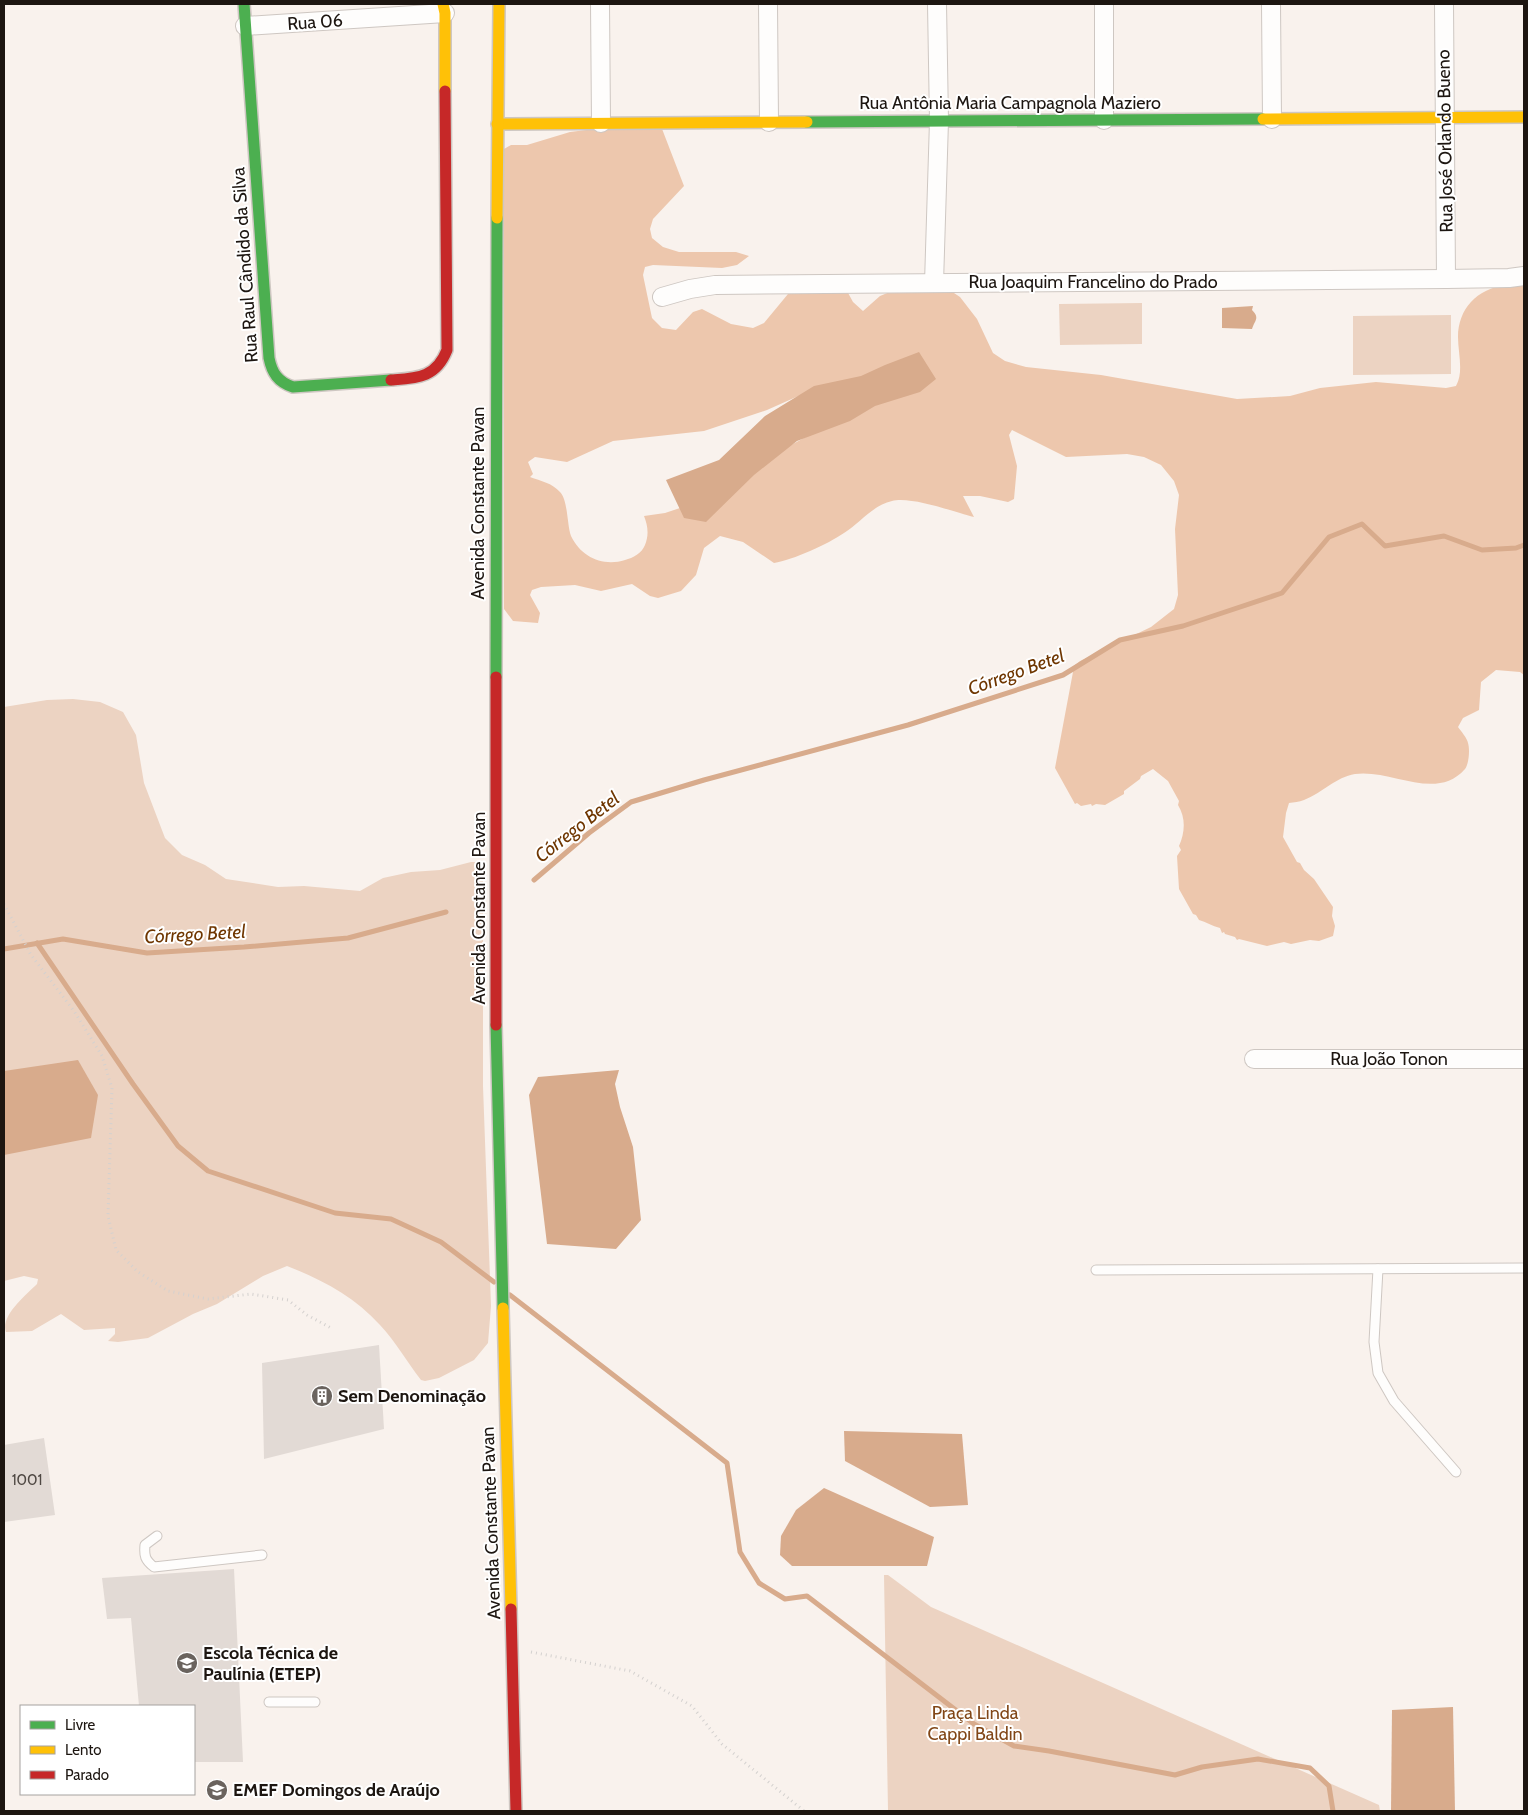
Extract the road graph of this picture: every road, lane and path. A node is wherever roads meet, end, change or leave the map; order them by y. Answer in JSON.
{"nodes":[{"id":1,"x":244,"y":4,"type":"edge"},
{"id":2,"x":499,"y":4,"type":"edge"},
{"id":3,"x":600,"y":4,"type":"edge"},
{"id":4,"x":768,"y":4,"type":"edge"},
{"id":5,"x":937,"y":4,"type":"edge"},
{"id":6,"x":1104,"y":4,"type":"edge"},
{"id":7,"x":1271,"y":4,"type":"edge"},
{"id":8,"x":1444,"y":4,"type":"edge"},
{"id":9,"x":444,"y":8,"type":"edge"},
{"id":10,"x":245,"y":26,"type":"junction"},
{"id":11,"x":1524,"y":117,"type":"edge"},
{"id":12,"x":1444,"y":118,"type":"junction"},
{"id":13,"x":1272,"y":119,"type":"junction"},
{"id":14,"x":1104,"y":120,"type":"junction"},
{"id":15,"x":939,"y":121,"type":"junction"},
{"id":16,"x":769,"y":122,"type":"junction"},
{"id":17,"x":601,"y":123,"type":"junction"},
{"id":18,"x":497,"y":124,"type":"junction"},
{"id":19,"x":1524,"y":276,"type":"edge"},
{"id":20,"x":1446,"y":279,"type":"junction"},
{"id":21,"x":934,"y":283,"type":"junction"},
{"id":22,"x":662,"y":297,"type":"dead end"},
{"id":23,"x":4,"y":904,"type":"edge"},
{"id":24,"x":1254,"y":1059,"type":"dead end"},
{"id":25,"x":1524,"y":1059,"type":"edge"},
{"id":26,"x":1524,"y":1268,"type":"edge"},
{"id":27,"x":1378,"y":1269,"type":"junction"},
{"id":28,"x":1096,"y":1270,"type":"dead end"},
{"id":29,"x":331,"y":1328,"type":"dead end"},
{"id":30,"x":1456,"y":1472,"type":"dead end"},
{"id":31,"x":157,"y":1536,"type":"dead end"},
{"id":32,"x":262,"y":1555,"type":"dead end"},
{"id":33,"x":512,"y":1648,"type":"junction"},
{"id":34,"x":269,"y":1702,"type":"dead end"},
{"id":35,"x":314,"y":1702,"type":"dead end"},
{"id":36,"x":516,"y":1811,"type":"edge"},
{"id":37,"x":804,"y":1811,"type":"edge"}],
"edges":[{"from":1,"to":10,"type":"street","name":"Rua Raul Cândido da Silva"},
{"from":2,"to":18,"type":"street","name":"Avenida Constante Pavan"},
{"from":3,"to":17,"type":"street"},
{"from":4,"to":16,"type":"street"},
{"from":5,"to":15,"type":"street"},
{"from":6,"to":14,"type":"street"},
{"from":7,"to":13,"type":"street"},
{"from":8,"to":12,"type":"street","name":"Rua José Orlando Bueno"},
{"from":9,"to":10,"type":"street","name":"Rua 06"},
{"from":9,"to":10,"type":"street","name":"Rua Raul Cândido da Silva"},
{"from":11,"to":12,"type":"street","name":"Rua Antônia Maria Campagnola Maziero"},
{"from":12,"to":13,"type":"street","name":"Rua Antônia Maria Campagnola Maziero"},
{"from":12,"to":20,"type":"street","name":"Rua José Orlando Bueno"},
{"from":13,"to":14,"type":"street","name":"Rua Antônia Maria Campagnola Maziero"},
{"from":14,"to":15,"type":"street","name":"Rua Antônia Maria Campagnola Maziero"},
{"from":15,"to":16,"type":"street","name":"Rua Antônia Maria Campagnola Maziero"},
{"from":15,"to":21,"type":"street"},
{"from":16,"to":17,"type":"street","name":"Rua Antônia Maria Campagnola Maziero"},
{"from":17,"to":18,"type":"street","name":"Rua Antônia Maria Campagnola Maziero"},
{"from":18,"to":33,"type":"street","name":"Avenida Constante Pavan"},
{"from":19,"to":20,"type":"street","name":"Rua Joaquim Francelino do Prado"},
{"from":20,"to":21,"type":"street","name":"Rua Joaquim Francelino do Prado"},
{"from":21,"to":22,"type":"street","name":"Rua Joaquim Francelino do Prado"},
{"from":23,"to":29,"type":"path"},
{"from":24,"to":25,"type":"street","name":"Rua João Tonon"},
{"from":26,"to":27,"type":"lane"},
{"from":27,"to":28,"type":"lane"},
{"from":27,"to":30,"type":"lane"},
{"from":31,"to":32,"type":"lane"},
{"from":33,"to":36,"type":"street","name":"Avenida Constante Pavan"},
{"from":33,"to":37,"type":"path"},
{"from":34,"to":35,"type":"lane"}]}
